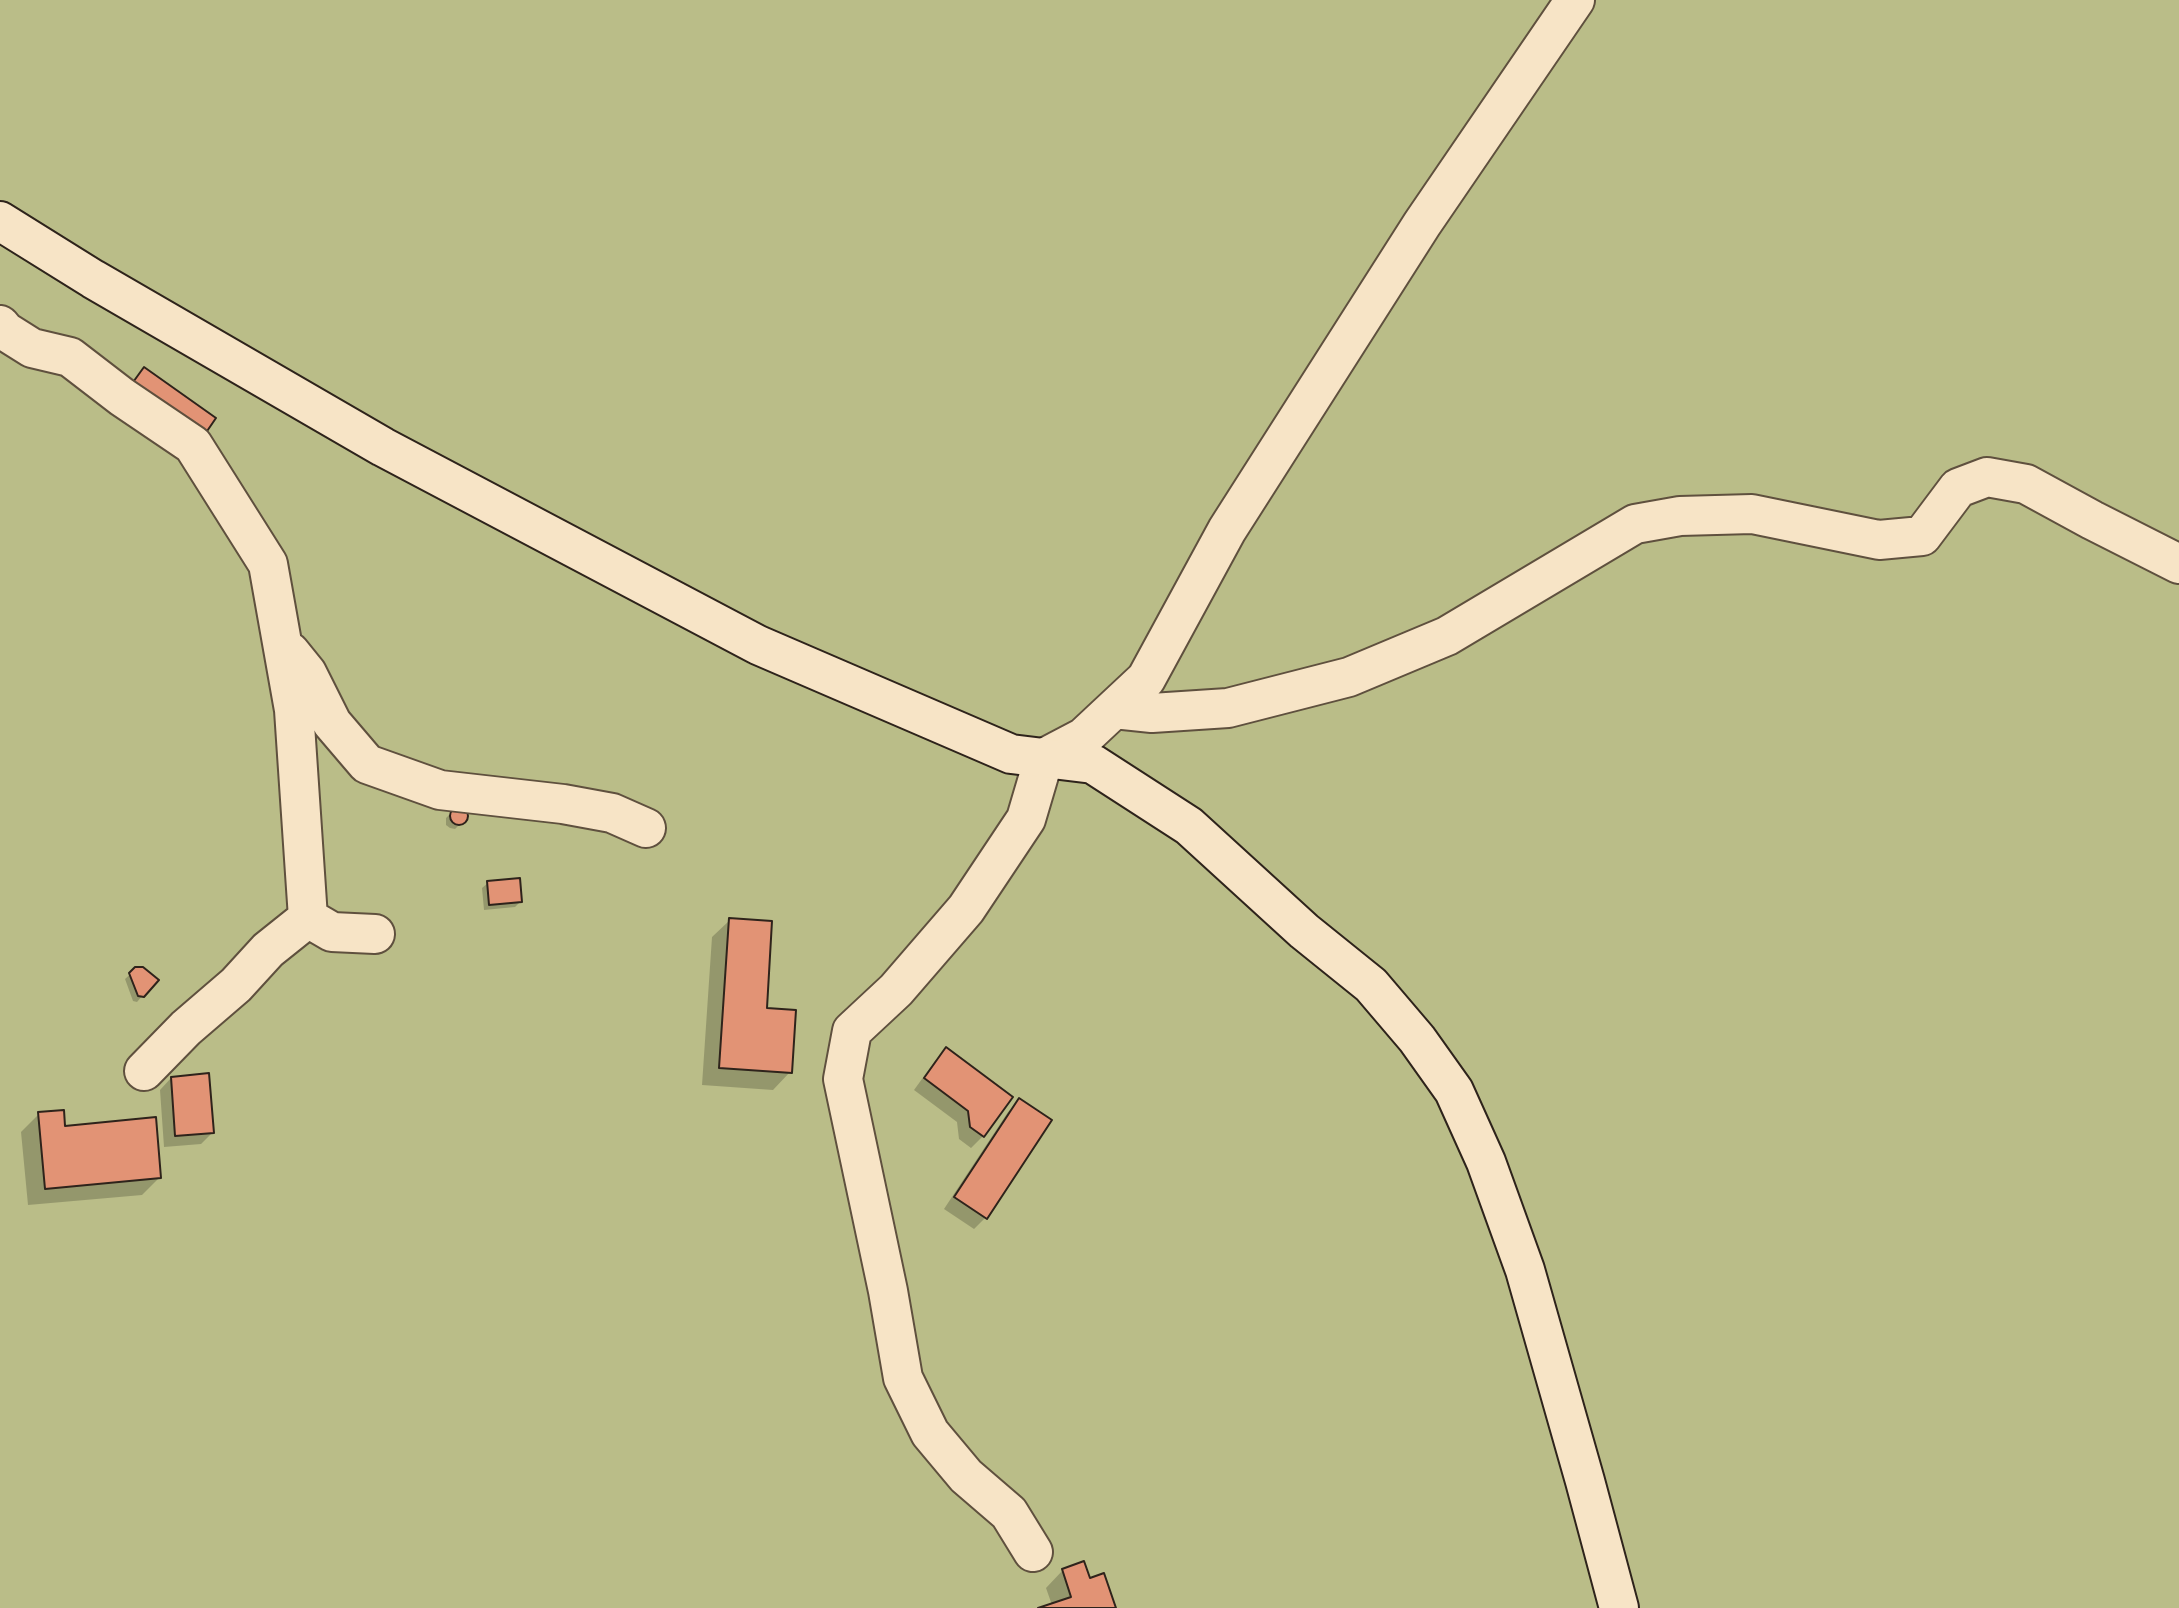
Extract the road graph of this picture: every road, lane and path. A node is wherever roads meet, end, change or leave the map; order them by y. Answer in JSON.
{"nodes":[{"id":1,"x":1575,"y":0,"type":"edge"},
{"id":2,"x":0,"y":221,"type":"edge"},
{"id":3,"x":0,"y":325,"type":"edge"},
{"id":4,"x":2179,"y":564,"type":"edge"},
{"id":5,"x":282,"y":643,"type":"junction"},
{"id":6,"x":1114,"y":709,"type":"junction"},
{"id":7,"x":1044,"y":758,"type":"junction"},
{"id":8,"x":646,"y":828,"type":"dead end"},
{"id":9,"x":309,"y":918,"type":"junction"},
{"id":10,"x":375,"y":934,"type":"dead end"},
{"id":11,"x":144,"y":1071,"type":"dead end"},
{"id":12,"x":1033,"y":1552,"type":"dead end"},
{"id":13,"x":1619,"y":1608,"type":"edge"}],
"edges":[{"from":1,"to":6,"type":"street"},
{"from":2,"to":7,"type":"street"},
{"from":3,"to":5,"type":"street"},
{"from":4,"to":6,"type":"street"},
{"from":5,"to":8,"type":"street"},
{"from":5,"to":9,"type":"street"},
{"from":6,"to":7,"type":"street"},
{"from":7,"to":12,"type":"street"},
{"from":7,"to":13,"type":"street"},
{"from":9,"to":10,"type":"street"},
{"from":9,"to":11,"type":"street"}]}
